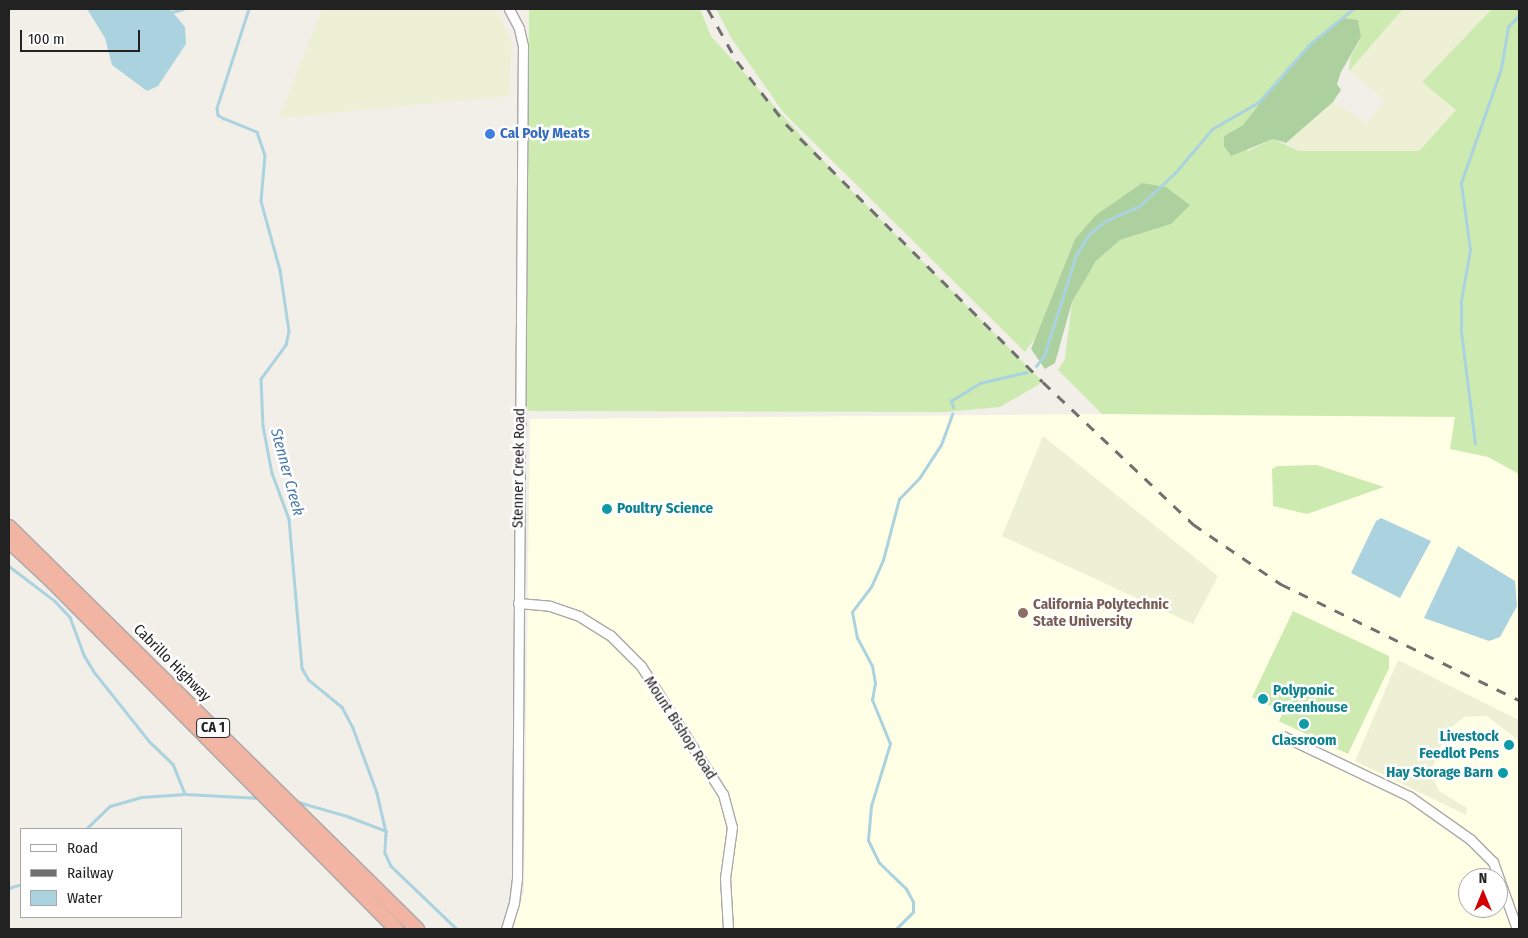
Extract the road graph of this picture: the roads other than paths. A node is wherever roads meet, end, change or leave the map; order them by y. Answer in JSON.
{"nodes":[{"id":1,"x":508,"y":9,"type":"edge"},
{"id":2,"x":9,"y":527,"type":"edge"},
{"id":3,"x":9,"y":541,"type":"edge"},
{"id":4,"x":518,"y":603,"type":"junction"},
{"id":5,"x":1283,"y":736,"type":"dead end"},
{"id":6,"x":396,"y":929,"type":"edge"},
{"id":7,"x":416,"y":929,"type":"edge"},
{"id":8,"x":506,"y":929,"type":"edge"},
{"id":9,"x":728,"y":929,"type":"edge"},
{"id":10,"x":1516,"y":929,"type":"edge"}],
"edges":[{"from":1,"to":4,"type":"street","name":"Stenner Creek Road"},
{"from":2,"to":7,"type":"highway","name":"Cabrillo Highway","number":"CA 1"},
{"from":3,"to":6,"type":"highway","name":"Cabrillo Highway","number":"CA 1"},
{"from":4,"to":8,"type":"street","name":"Stenner Creek Road"},
{"from":4,"to":9,"type":"street","name":"Mount Bishop Road"},
{"from":5,"to":10,"type":"street"}]}
